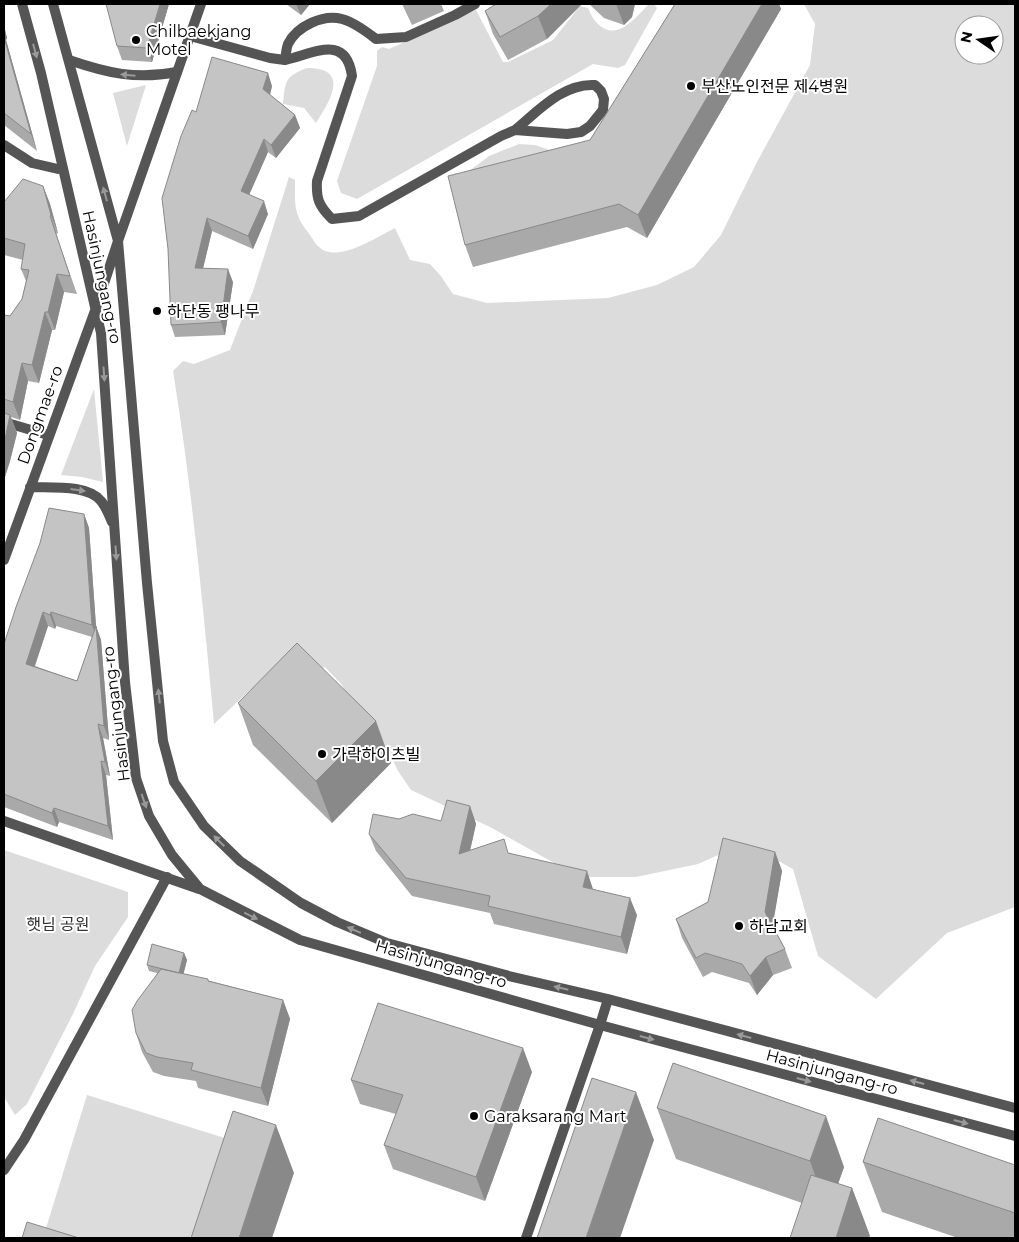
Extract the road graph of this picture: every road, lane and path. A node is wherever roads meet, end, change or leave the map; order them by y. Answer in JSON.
{"nodes":[{"id":1,"x":22,"y":4,"type":"edge"},
{"id":2,"x":53,"y":4,"type":"edge"},
{"id":3,"x":201,"y":4,"type":"edge"},
{"id":4,"x":475,"y":4,"type":"edge"},
{"id":5,"x":190,"y":36,"type":"junction"},
{"id":6,"x":69,"y":60,"type":"junction"},
{"id":7,"x":285,"y":60,"type":"junction"},
{"id":8,"x":177,"y":72,"type":"junction"},
{"id":9,"x":515,"y":130,"type":"junction"},
{"id":10,"x":4,"y":145,"type":"edge"},
{"id":11,"x":62,"y":166,"type":"junction"},
{"id":12,"x":118,"y":241,"type":"junction"},
{"id":13,"x":96,"y":308,"type":"junction"},
{"id":14,"x":4,"y":422,"type":"edge"},
{"id":15,"x":48,"y":435,"type":"junction"},
{"id":16,"x":30,"y":487,"type":"junction"},
{"id":17,"x":114,"y":526,"type":"junction"},
{"id":18,"x":4,"y":560,"type":"edge"},
{"id":19,"x":4,"y":821,"type":"edge"},
{"id":20,"x":167,"y":877,"type":"junction"},
{"id":21,"x":200,"y":889,"type":"junction"},
{"id":22,"x":608,"y":999,"type":"junction"},
{"id":23,"x":600,"y":1025,"type":"junction"},
{"id":24,"x":1015,"y":1108,"type":"edge"},
{"id":25,"x":1015,"y":1136,"type":"edge"},
{"id":26,"x":4,"y":1170,"type":"edge"},
{"id":27,"x":526,"y":1238,"type":"edge"}],
"edges":[{"from":1,"to":11,"type":"street","name":"Hasinjungang-ro","one_way":true},
{"from":2,"to":6,"type":"street","name":"Hasinjungang-ro"},
{"from":3,"to":5,"type":"street"},
{"from":4,"to":7,"type":"street"},
{"from":5,"to":7,"type":"street"},
{"from":5,"to":8,"type":"street"},
{"from":8,"to":6,"type":"street","one_way":true},
{"from":12,"to":6,"type":"street","name":"Hasinjungang-ro","one_way":true},
{"from":7,"to":9,"type":"street"},
{"from":8,"to":12,"type":"street"},
{"from":9,"to":9,"type":"street"},
{"from":10,"to":11,"type":"street"},
{"from":11,"to":13,"type":"street","name":"Hasinjungang-ro"},
{"from":12,"to":13,"type":"street","name":"Dongmae-ro"},
{"from":22,"to":12,"type":"street","name":"Hasinjungang-ro","one_way":true},
{"from":13,"to":15,"type":"street","name":"Dongmae-ro"},
{"from":13,"to":17,"type":"street","name":"Hasinjungang-ro","one_way":true},
{"from":14,"to":15,"type":"street"},
{"from":15,"to":16,"type":"street","name":"Dongmae-ro"},
{"from":16,"to":17,"type":"street","one_way":true},
{"from":16,"to":18,"type":"street","name":"Dongmae-ro"},
{"from":17,"to":21,"type":"street","name":"Hasinjungang-ro","one_way":true},
{"from":19,"to":20,"type":"street"},
{"from":20,"to":21,"type":"street"},
{"from":20,"to":26,"type":"street"},
{"from":21,"to":23,"type":"street","name":"Hasinjungang-ro","one_way":true},
{"from":22,"to":23,"type":"street"},
{"from":24,"to":22,"type":"street","name":"Hasinjungang-ro","one_way":true},
{"from":23,"to":25,"type":"street","name":"Hasinjungang-ro","one_way":true},
{"from":23,"to":27,"type":"street"}]}
